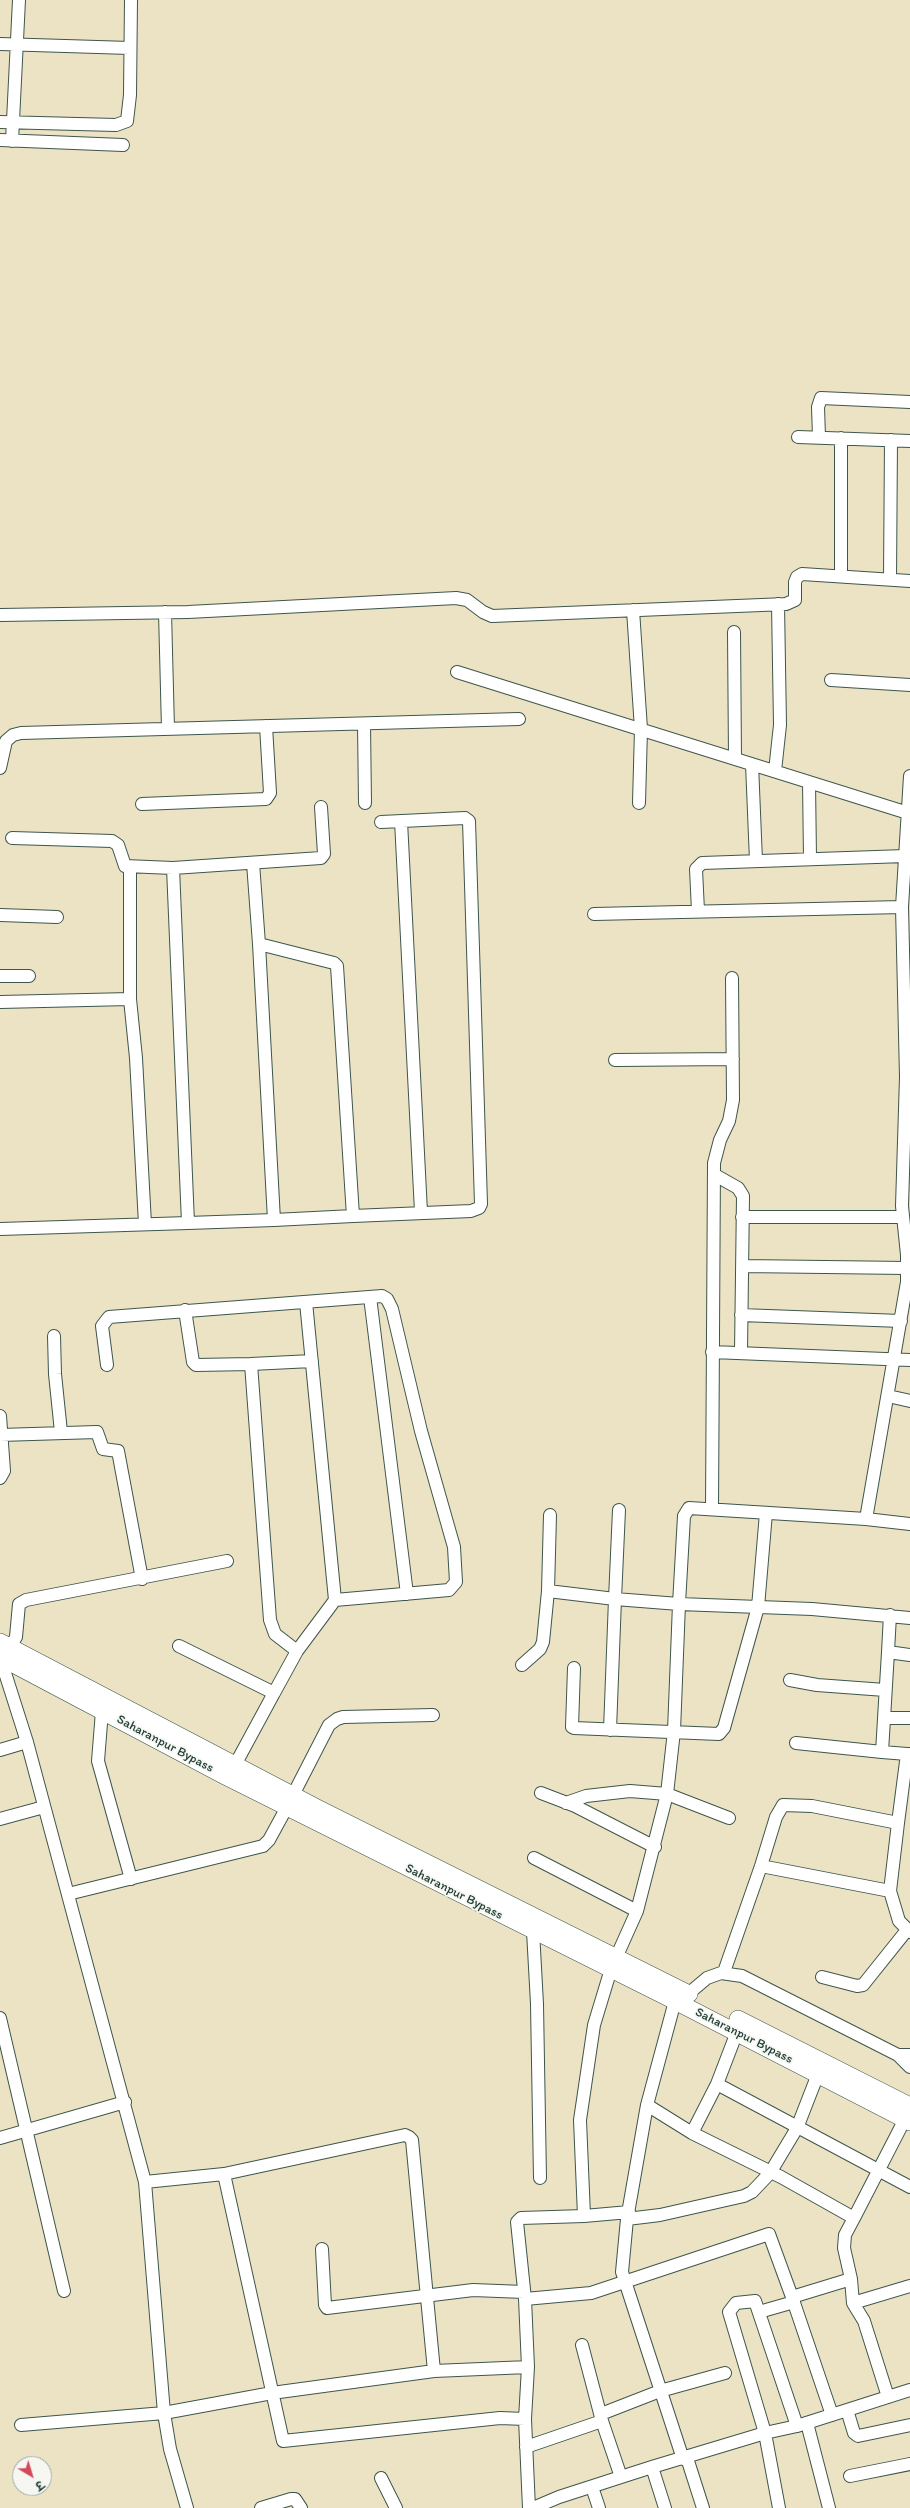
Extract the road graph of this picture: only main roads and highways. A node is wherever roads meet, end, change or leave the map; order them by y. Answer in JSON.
{"nodes":[{"id":1,"x":3,"y":1650,"type":"edge"},
{"id":2,"x":258,"y":1785,"type":"junction"},
{"id":3,"x":290,"y":1801,"type":"junction"},
{"id":4,"x":614,"y":1964,"type":"junction"},
{"id":5,"x":682,"y":1997,"type":"junction"},
{"id":6,"x":908,"y":2116,"type":"edge"}],
"edges":[{"from":1,"to":2,"type":"main road","name":"Saharanpur Bypass"},
{"from":1,"to":2,"type":"main road"},
{"from":2,"to":3,"type":"main road","name":"Saharanpur Bypass"},
{"from":3,"to":4,"type":"main road"},
{"from":3,"to":4,"type":"main road","name":"Saharanpur Bypass"},
{"from":4,"to":5,"type":"main road","name":"Saharanpur Bypass"},
{"from":5,"to":6,"type":"main road"},
{"from":5,"to":6,"type":"main road","name":"Saharanpur Bypass"}]}
